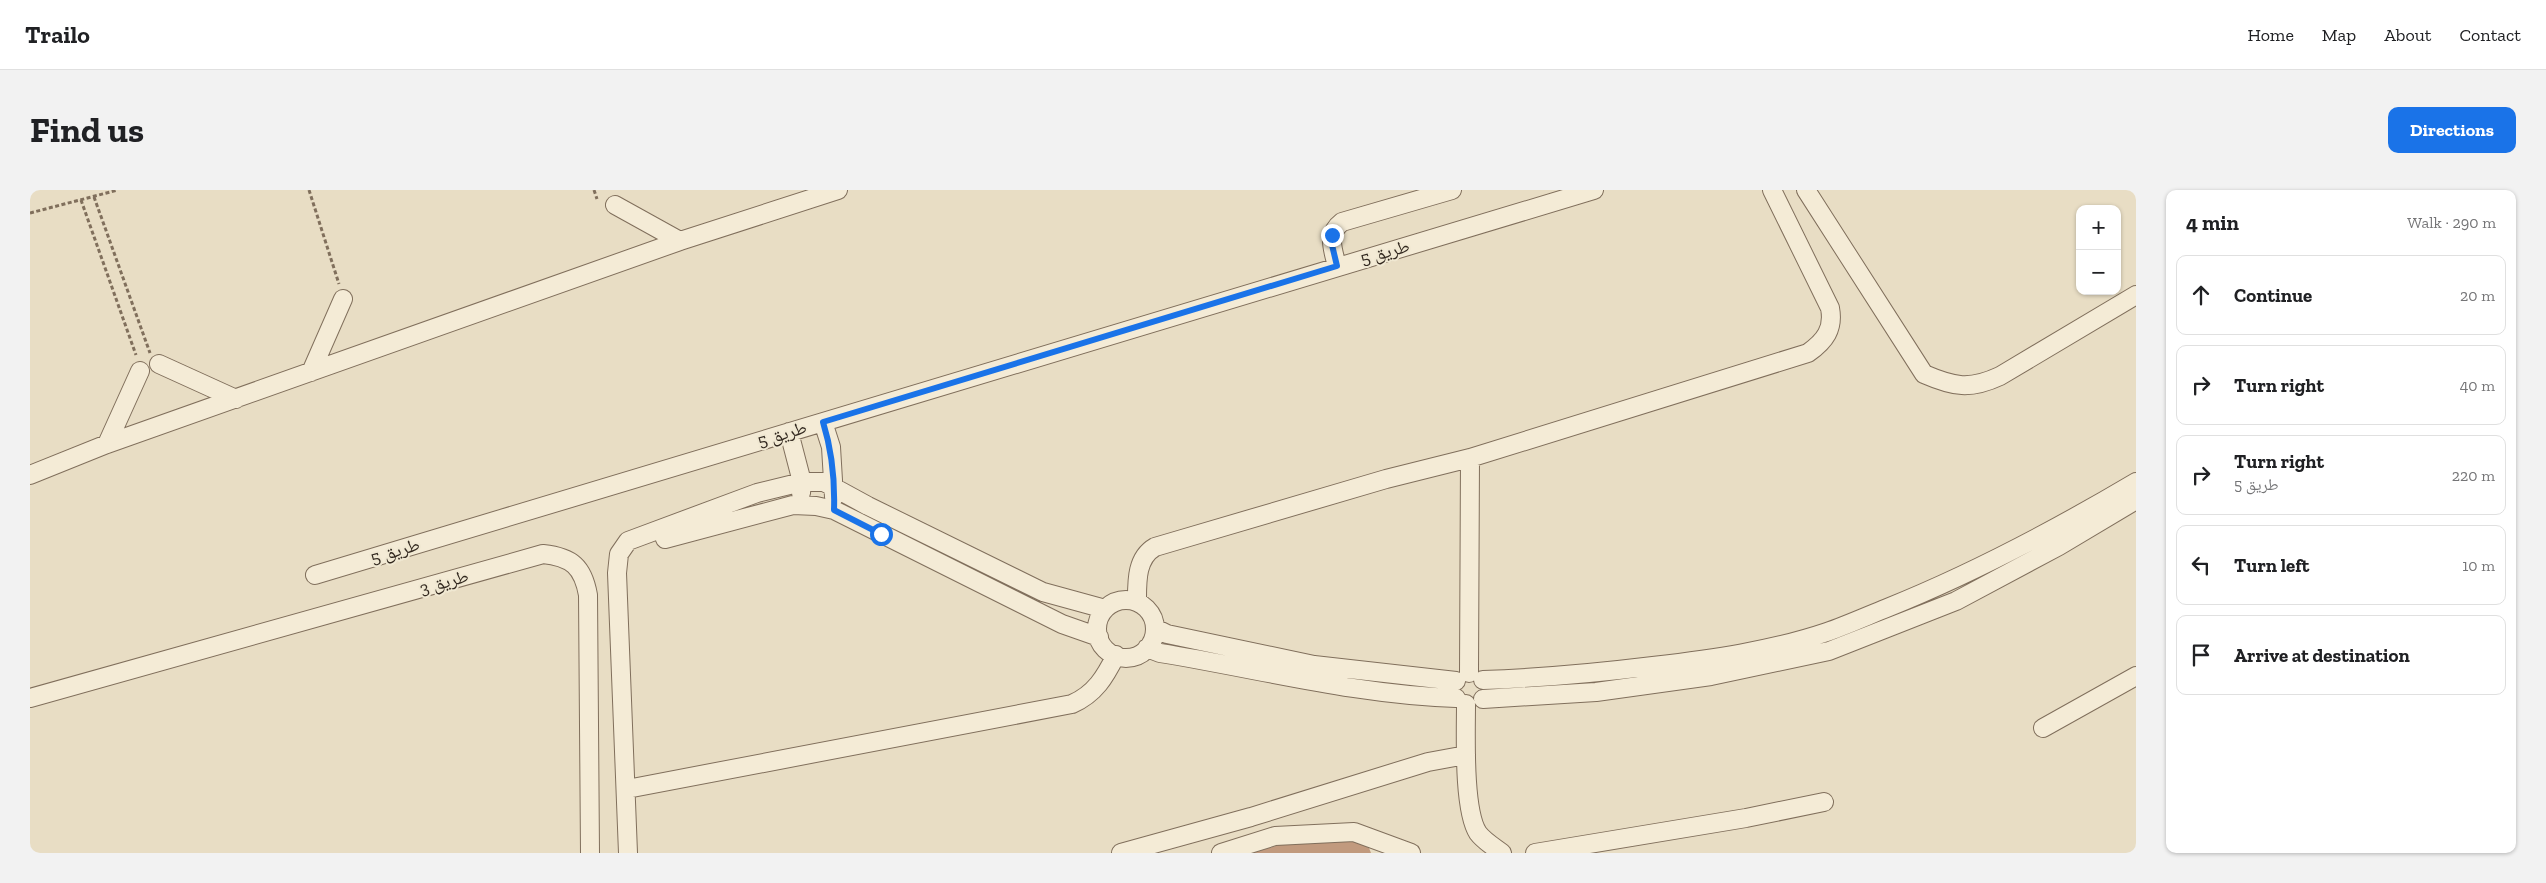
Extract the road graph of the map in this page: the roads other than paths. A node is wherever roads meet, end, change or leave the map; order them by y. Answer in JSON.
{"nodes":[{"id":1,"x":838,"y":190,"type":"edge"},
{"id":2,"x":1452,"y":190,"type":"edge"},
{"id":3,"x":1594,"y":190,"type":"edge"},
{"id":4,"x":1772,"y":190,"type":"edge"},
{"id":5,"x":1806,"y":190,"type":"edge"},
{"id":6,"x":614,"y":205,"type":"dead end"},
{"id":7,"x":680,"y":241,"type":"junction"},
{"id":8,"x":1337,"y":266,"type":"junction"},
{"id":9,"x":342,"y":293,"type":"road end"},
{"id":10,"x":2136,"y":295,"type":"edge"},
{"id":11,"x":155,"y":360,"type":"road end"},
{"id":12,"x":139,"y":366,"type":"road end"},
{"id":13,"x":311,"y":372,"type":"junction"},
{"id":14,"x":236,"y":399,"type":"junction"},
{"id":15,"x":823,"y":422,"type":"junction"},
{"id":16,"x":789,"y":432,"type":"junction"},
{"id":17,"x":108,"y":444,"type":"junction"},
{"id":18,"x":1470,"y":458,"type":"junction"},
{"id":19,"x":30,"y":475,"type":"edge"},
{"id":20,"x":802,"y":482,"type":"junction"},
{"id":21,"x":2136,"y":482,"type":"edge"},
{"id":22,"x":835,"y":487,"type":"junction"},
{"id":23,"x":2136,"y":500,"type":"edge"},
{"id":24,"x":800,"y":506,"type":"junction"},
{"id":25,"x":834,"y":510,"type":"junction"},
{"id":26,"x":2056,"y":539,"type":"junction"},
{"id":27,"x":619,"y":554,"type":"junction"},
{"id":28,"x":316,"y":575,"type":"dead end"},
{"id":29,"x":1947,"y":583,"type":"junction"},
{"id":30,"x":1956,"y":601,"type":"junction"},
{"id":31,"x":1137,"y":602,"type":"junction"},
{"id":32,"x":1105,"y":609,"type":"junction"},
{"id":33,"x":1155,"y":628,"type":"junction"},
{"id":34,"x":1098,"y":638,"type":"junction"},
{"id":35,"x":1148,"y":648,"type":"junction"},
{"id":36,"x":1116,"y":655,"type":"junction"},
{"id":37,"x":1710,"y":668,"type":"junction"},
{"id":38,"x":2136,"y":676,"type":"edge"},
{"id":39,"x":1469,"y":689,"type":"junction"},
{"id":40,"x":30,"y":698,"type":"edge"},
{"id":41,"x":2043,"y":728,"type":"dead end"},
{"id":42,"x":1466,"y":755,"type":"junction"},
{"id":43,"x":626,"y":788,"type":"junction"},
{"id":44,"x":1824,"y":802,"type":"dead end"},
{"id":45,"x":590,"y":853,"type":"edge"},
{"id":46,"x":628,"y":853,"type":"edge"},
{"id":47,"x":1121,"y":853,"type":"edge"},
{"id":48,"x":1221,"y":853,"type":"edge"},
{"id":49,"x":1411,"y":853,"type":"edge"},
{"id":50,"x":1502,"y":853,"type":"edge"},
{"id":51,"x":1535,"y":853,"type":"edge"}],
"edges":[{"from":1,"to":7,"type":"street"},
{"from":2,"to":8,"type":"street"},
{"from":3,"to":8,"type":"street","name":"طريق 5"},
{"from":4,"to":18,"type":"street"},
{"from":5,"to":10,"type":"street"},
{"from":6,"to":7,"type":"street"},
{"from":7,"to":13,"type":"street"},
{"from":8,"to":15,"type":"street","name":"طريق 5"},
{"from":9,"to":13,"type":"street"},
{"from":11,"to":14,"type":"street"},
{"from":12,"to":17,"type":"street"},
{"from":13,"to":14,"type":"street"},
{"from":14,"to":17,"type":"street"},
{"from":15,"to":16,"type":"street","name":"طريق 5"},
{"from":15,"to":22,"type":"street"},
{"from":16,"to":20,"type":"street"},
{"from":16,"to":28,"type":"street","name":"طريق 5"},
{"from":17,"to":19,"type":"street"},
{"from":18,"to":31,"type":"street"},
{"from":18,"to":39,"type":"street"},
{"from":20,"to":22,"type":"street"},
{"from":20,"to":24,"type":"street"},
{"from":20,"to":27,"type":"street"},
{"from":21,"to":26,"type":"street"},
{"from":22,"to":25,"type":"street"},
{"from":22,"to":32,"type":"street"},
{"from":23,"to":26,"type":"street"},
{"from":24,"to":25,"type":"street"},
{"from":24,"to":27,"type":"street"},
{"from":25,"to":34,"type":"street"},
{"from":26,"to":29,"type":"street"},
{"from":26,"to":30,"type":"street"},
{"from":27,"to":43,"type":"street"},
{"from":29,"to":30,"type":"street"},
{"from":29,"to":37,"type":"street"},
{"from":30,"to":37,"type":"street"},
{"from":31,"to":32,"type":"street"},
{"from":31,"to":33,"type":"street"},
{"from":32,"to":34,"type":"street"},
{"from":33,"to":35,"type":"street"},
{"from":33,"to":39,"type":"street"},
{"from":34,"to":36,"type":"street"},
{"from":35,"to":36,"type":"street"},
{"from":35,"to":39,"type":"street"},
{"from":36,"to":43,"type":"street"},
{"from":37,"to":39,"type":"street"},
{"from":38,"to":41,"type":"street"},
{"from":39,"to":42,"type":"street"},
{"from":40,"to":45,"type":"street","name":"طريق 3"},
{"from":42,"to":47,"type":"street"},
{"from":42,"to":50,"type":"street"},
{"from":43,"to":46,"type":"street"},
{"from":44,"to":51,"type":"street"},
{"from":48,"to":49,"type":"street"}]}
